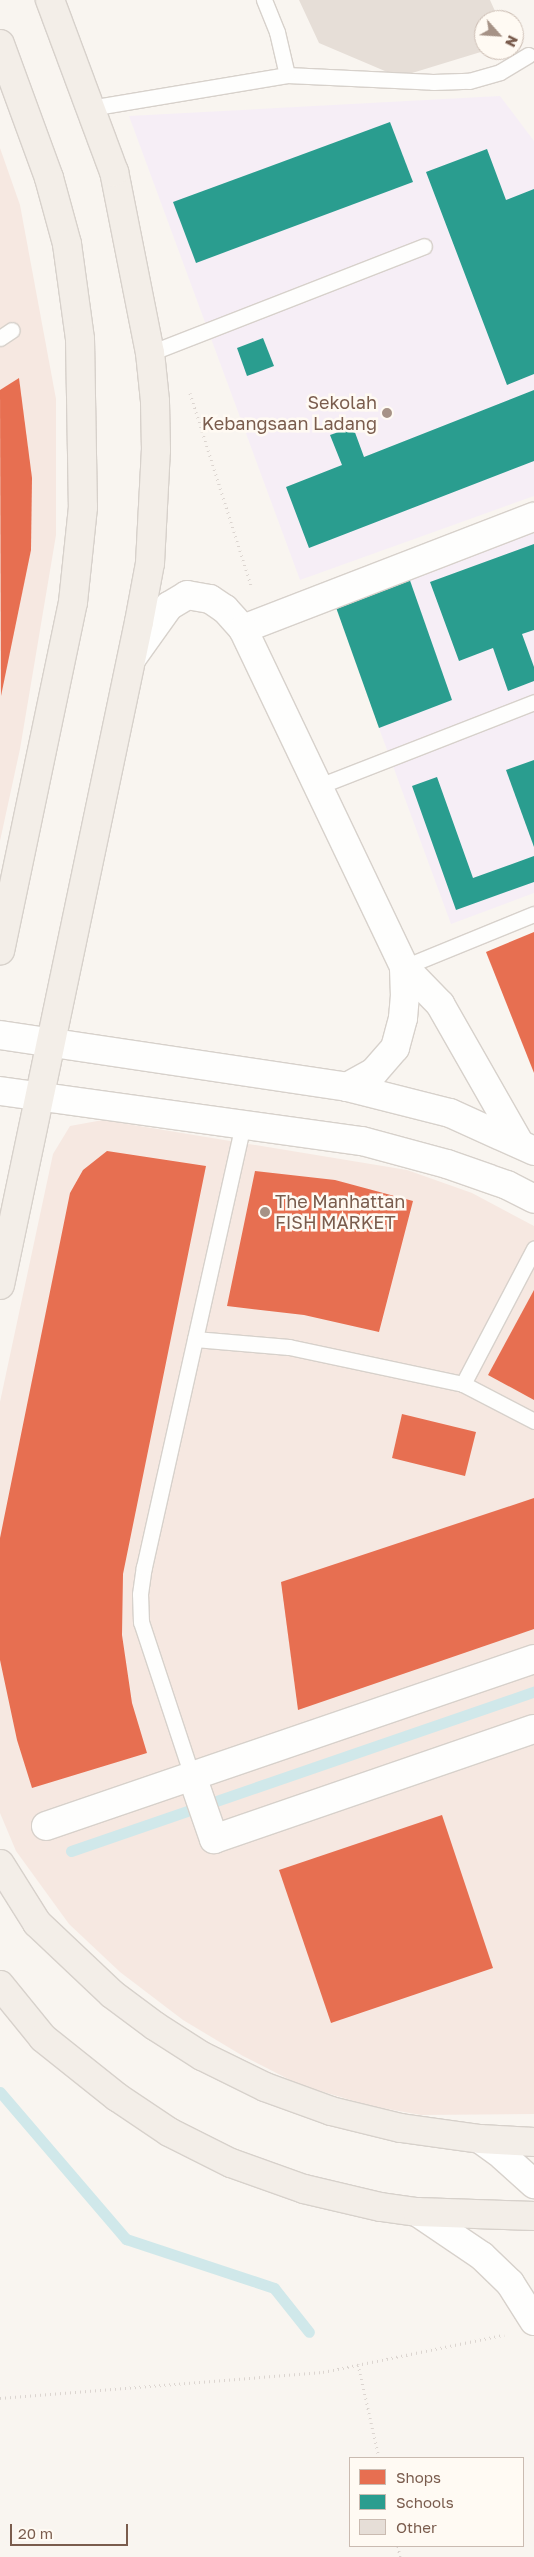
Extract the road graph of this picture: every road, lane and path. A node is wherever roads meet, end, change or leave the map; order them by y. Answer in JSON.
{"nodes":[{"id":1,"x":50,"y":0,"type":"edge"},
{"id":2,"x":264,"y":0,"type":"edge"},
{"id":3,"x":0,"y":44,"type":"edge"},
{"id":4,"x":528,"y":55,"type":"dead end"},
{"id":5,"x":288,"y":75,"type":"junction"},
{"id":6,"x":90,"y":108,"type":"junction"},
{"id":7,"x":424,"y":246,"type":"dead end"},
{"id":8,"x":150,"y":353,"type":"junction"},
{"id":9,"x":534,"y":517,"type":"edge"},
{"id":10,"x":253,"y":625,"type":"junction"},
{"id":11,"x":132,"y":658,"type":"junction"},
{"id":12,"x":534,"y":702,"type":"edge"},
{"id":13,"x":319,"y":786,"type":"junction"},
{"id":14,"x":534,"y":914,"type":"edge"},
{"id":15,"x":0,"y":950,"type":"edge"},
{"id":16,"x":404,"y":967,"type":"junction"},
{"id":17,"x":0,"y":1035,"type":"edge"},
{"id":18,"x":51,"y":1043,"type":"junction"},
{"id":19,"x":347,"y":1087,"type":"junction"},
{"id":20,"x":0,"y":1091,"type":"edge"},
{"id":21,"x":40,"y":1097,"type":"junction"},
{"id":22,"x":242,"y":1125,"type":"junction"},
{"id":23,"x":527,"y":1147,"type":"edge"},
{"id":24,"x":534,"y":1199,"type":"edge"},
{"id":25,"x":534,"y":1250,"type":"edge"},
{"id":26,"x":0,"y":1285,"type":"edge"},
{"id":27,"x":194,"y":1339,"type":"junction"},
{"id":28,"x":463,"y":1384,"type":"junction"},
{"id":29,"x":534,"y":1421,"type":"edge"},
{"id":30,"x":534,"y":1659,"type":"edge"},
{"id":31,"x":532,"y":1735,"type":"edge"},
{"id":32,"x":192,"y":1776,"type":"junction"},
{"id":33,"x":46,"y":1826,"type":"dead end"},
{"id":34,"x":0,"y":1864,"type":"edge"},
{"id":35,"x":0,"y":1985,"type":"edge"},
{"id":36,"x":480,"y":2139,"type":"junction"},
{"id":37,"x":534,"y":2142,"type":"edge"},
{"id":38,"x":534,"y":2184,"type":"edge"},
{"id":39,"x":417,"y":2212,"type":"junction"},
{"id":40,"x":534,"y":2216,"type":"edge"},
{"id":41,"x":534,"y":2321,"type":"edge"},
{"id":42,"x":506,"y":2335,"type":"dead end"},
{"id":43,"x":358,"y":2364,"type":"junction"},
{"id":44,"x":0,"y":2398,"type":"edge"},
{"id":45,"x":379,"y":2457,"type":"edge"}],
"edges":[{"from":1,"to":6,"type":"main road"},
{"from":2,"to":5,"type":"lane"},
{"from":3,"to":15,"type":"main road"},
{"from":4,"to":5,"type":"lane"},
{"from":5,"to":6,"type":"lane"},
{"from":6,"to":8,"type":"main road"},
{"from":7,"to":8,"type":"lane"},
{"from":8,"to":10,"type":"path"},
{"from":8,"to":11,"type":"main road"},
{"from":9,"to":10,"type":"street"},
{"from":10,"to":11,"type":"street"},
{"from":10,"to":13,"type":"street"},
{"from":11,"to":18,"type":"main road"},
{"from":12,"to":13,"type":"lane"},
{"from":13,"to":16,"type":"street"},
{"from":14,"to":16,"type":"lane"},
{"from":16,"to":19,"type":"street"},
{"from":16,"to":23,"type":"street"},
{"from":17,"to":18,"type":"street"},
{"from":18,"to":19,"type":"street"},
{"from":18,"to":21,"type":"main road"},
{"from":19,"to":23,"type":"street"},
{"from":20,"to":21,"type":"street"},
{"from":21,"to":22,"type":"street"},
{"from":21,"to":26,"type":"main road"},
{"from":22,"to":24,"type":"street"},
{"from":22,"to":27,"type":"lane"},
{"from":25,"to":28,"type":"lane"},
{"from":27,"to":28,"type":"lane"},
{"from":27,"to":32,"type":"lane"},
{"from":28,"to":29,"type":"lane"},
{"from":30,"to":32,"type":"street"},
{"from":31,"to":32,"type":"street"},
{"from":32,"to":33,"type":"street"},
{"from":34,"to":36,"type":"main road"},
{"from":35,"to":39,"type":"main road"},
{"from":36,"to":37,"type":"main road"},
{"from":36,"to":38,"type":"street"},
{"from":39,"to":40,"type":"main road"},
{"from":39,"to":41,"type":"street"},
{"from":42,"to":43,"type":"path"},
{"from":43,"to":44,"type":"path"},
{"from":43,"to":45,"type":"path"}]}
